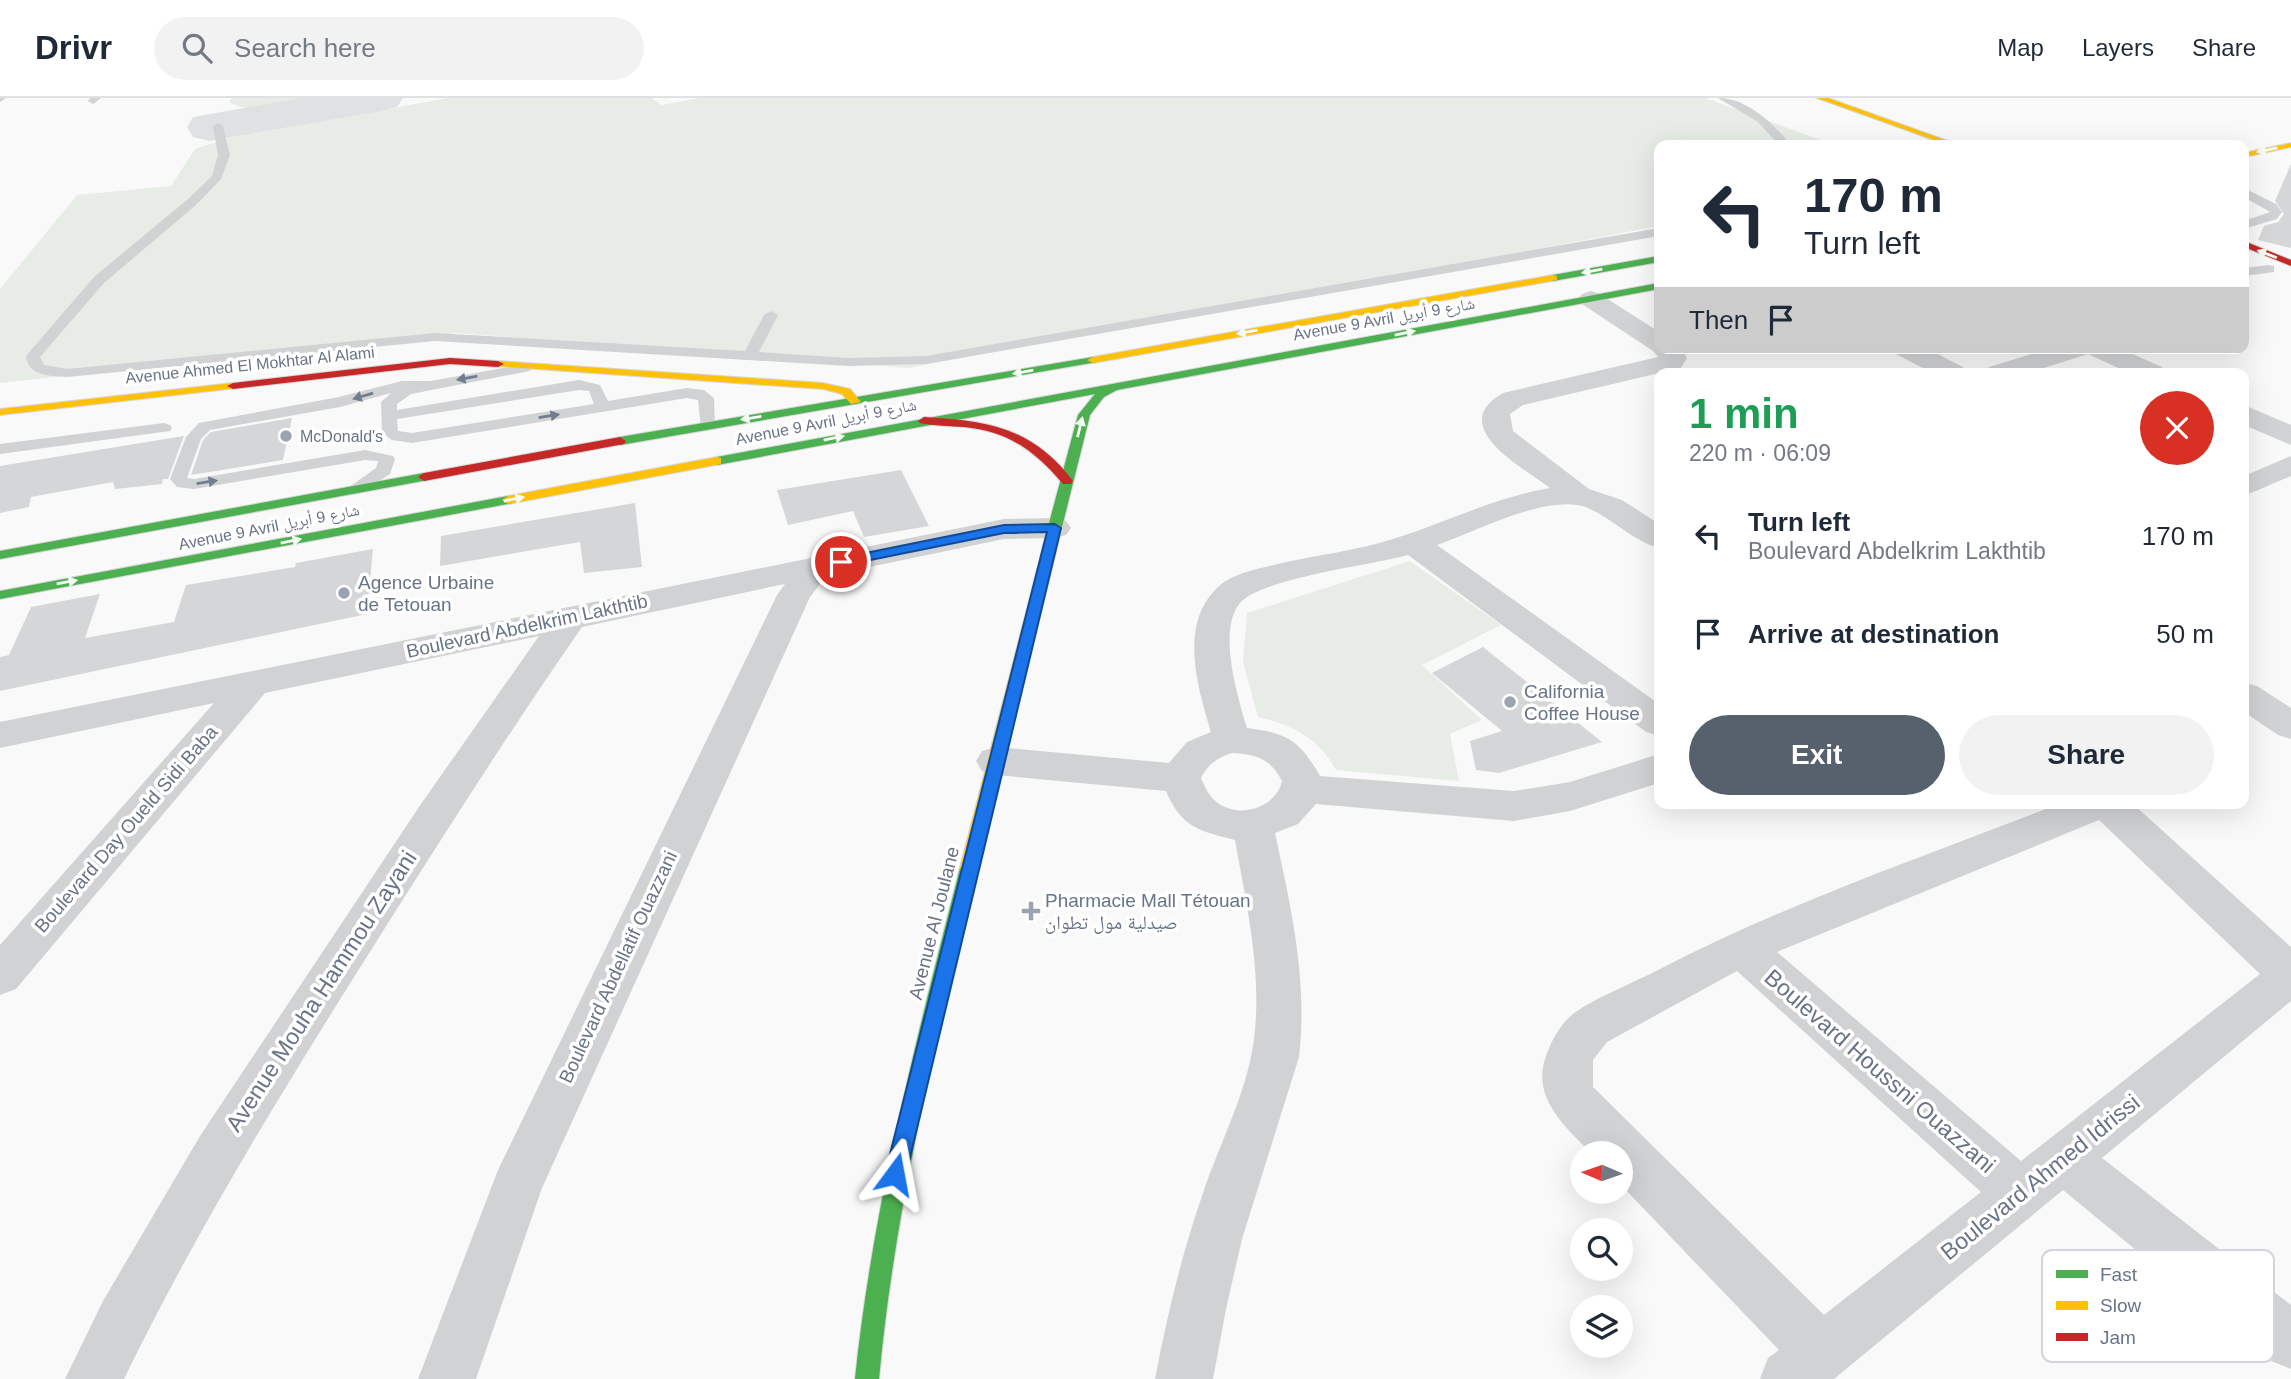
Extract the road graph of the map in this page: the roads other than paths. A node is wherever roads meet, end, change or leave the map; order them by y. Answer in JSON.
{"nodes":[{"id":1,"x":1723,"y":98,"type":"edge"},
{"id":2,"x":1821,"y":98,"type":"edge"},
{"id":3,"x":1803,"y":102,"type":"dead end"},
{"id":4,"x":218,"y":126,"type":"dead end"},
{"id":5,"x":1780,"y":140,"type":"edge"},
{"id":6,"x":1906,"y":140,"type":"edge"},
{"id":7,"x":1941,"y":140,"type":"edge"},
{"id":8,"x":2291,"y":145,"type":"edge"},
{"id":9,"x":2249,"y":154,"type":"edge"},
{"id":10,"x":2249,"y":197,"type":"edge"},
{"id":11,"x":2249,"y":223,"type":"edge"},
{"id":12,"x":1654,"y":233,"type":"edge"},
{"id":13,"x":2249,"y":246,"type":"edge"},
{"id":14,"x":1654,"y":260,"type":"edge"},
{"id":15,"x":2249,"y":262,"type":"edge"},
{"id":16,"x":2291,"y":263,"type":"edge"},
{"id":17,"x":2269,"y":269,"type":"junction"},
{"id":18,"x":2249,"y":271,"type":"edge"},
{"id":19,"x":2291,"y":277,"type":"edge"},
{"id":20,"x":1654,"y":287,"type":"edge"},
{"id":21,"x":1591,"y":299,"type":"junction"},
{"id":22,"x":772,"y":315,"type":"dead end"},
{"id":23,"x":1654,"y":341,"type":"edge"},
{"id":24,"x":751,"y":354,"type":"junction"},
{"id":25,"x":1670,"y":354,"type":"edge"},
{"id":26,"x":1917,"y":354,"type":"edge"},
{"id":27,"x":2060,"y":354,"type":"edge"},
{"id":28,"x":2110,"y":354,"type":"edge"},
{"id":29,"x":534,"y":366,"type":"junction"},
{"id":30,"x":1943,"y":368,"type":"edge"},
{"id":31,"x":2015,"y":368,"type":"edge"},
{"id":32,"x":2141,"y":368,"type":"edge"},
{"id":33,"x":430,"y":385,"type":"junction"},
{"id":34,"x":1114,"y":387,"type":"junction"},
{"id":35,"x":855,"y":402,"type":"junction"},
{"id":36,"x":603,"y":407,"type":"junction"},
{"id":37,"x":0,"y":412,"type":"edge"},
{"id":38,"x":388,"y":416,"type":"junction"},
{"id":39,"x":2249,"y":416,"type":"edge"},
{"id":40,"x":924,"y":421,"type":"junction"},
{"id":41,"x":707,"y":425,"type":"junction"},
{"id":42,"x":164,"y":428,"type":"dead end"},
{"id":43,"x":2291,"y":436,"type":"edge"},
{"id":44,"x":0,"y":449,"type":"edge"},
{"id":45,"x":2291,"y":465,"type":"edge"},
{"id":46,"x":1067,"y":481,"type":"junction"},
{"id":47,"x":2249,"y":485,"type":"edge"},
{"id":48,"x":353,"y":490,"type":"junction"},
{"id":49,"x":1579,"y":496,"type":"junction"},
{"id":50,"x":1055,"y":528,"type":"junction"},
{"id":51,"x":1654,"y":535,"type":"edge"},
{"id":52,"x":1413,"y":543,"type":"junction"},
{"id":53,"x":0,"y":555,"type":"edge"},
{"id":54,"x":815,"y":568,"type":"junction"},
{"id":55,"x":0,"y":595,"type":"edge"},
{"id":56,"x":570,"y":618,"type":"junction"},
{"id":57,"x":253,"y":683,"type":"junction"},
{"id":58,"x":2249,"y":698,"type":"edge"},
{"id":59,"x":1654,"y":719,"type":"edge"},
{"id":60,"x":2291,"y":726,"type":"edge"},
{"id":61,"x":0,"y":735,"type":"edge"},
{"id":62,"x":1232,"y":740,"type":"junction"},
{"id":63,"x":996,"y":761,"type":"junction"},
{"id":64,"x":1654,"y":770,"type":"edge"},
{"id":65,"x":1181,"y":778,"type":"junction"},
{"id":66,"x":1303,"y":789,"type":"junction"},
{"id":67,"x":2089,"y":809,"type":"edge"},
{"id":68,"x":2111,"y":809,"type":"edge"},
{"id":69,"x":1253,"y":825,"type":"junction"},
{"id":70,"x":1741,"y":948,"type":"junction"},
{"id":71,"x":2291,"y":975,"type":"edge"},
{"id":72,"x":0,"y":976,"type":"edge"},
{"id":73,"x":2063,"y":1158,"type":"junction"},
{"id":74,"x":2020,"y":1193,"type":"junction"},
{"id":75,"x":2178,"y":1250,"type":"edge"},
{"id":76,"x":2274,"y":1327,"type":"edge"},
{"id":77,"x":2291,"y":1341,"type":"edge"},
{"id":78,"x":1805,"y":1366,"type":"edge"},
{"id":79,"x":94,"y":1379,"type":"edge"},
{"id":80,"x":447,"y":1379,"type":"edge"},
{"id":81,"x":867,"y":1379,"type":"edge"},
{"id":82,"x":1184,"y":1379,"type":"edge"}],
"edges":[{"from":1,"to":5,"type":"lane"},
{"from":2,"to":7,"type":"main road"},
{"from":3,"to":6,"type":"main road"},
{"from":4,"to":24,"type":"lane"},
{"from":8,"to":9,"type":"main road","one_way":true},
{"from":10,"to":11,"type":"lane"},
{"from":12,"to":24,"type":"lane"},
{"from":16,"to":13,"type":"main road","one_way":true},
{"from":14,"to":35,"type":"main road","name":"Avenue 9 Avril شارع 9 أبريل","one_way":true},
{"from":15,"to":17,"type":"main road"},
{"from":17,"to":18,"type":"lane"},
{"from":17,"to":19,"type":"main road"},
{"from":20,"to":21,"type":"main road","name":"Avenue 9 Avril شارع 9 أبريل"},
{"from":21,"to":23,"type":"street"},
{"from":34,"to":21,"type":"main road","name":"Avenue 9 Avril شارع 9 أبريل","one_way":true},
{"from":22,"to":24,"type":"lane"},
{"from":25,"to":49,"type":"street"},
{"from":26,"to":30,"type":"street"},
{"from":27,"to":31,"type":"street"},
{"from":28,"to":32,"type":"street"},
{"from":29,"to":33,"type":"lane","one_way":true},
{"from":29,"to":35,"type":"main road","name":"Avenue Ahmed El Mokhtar Al Alami"},
{"from":29,"to":37,"type":"main road","name":"Avenue Ahmed El Mokhtar Al Alami"},
{"from":33,"to":38,"type":"lane"},
{"from":33,"to":48,"type":"lane","one_way":true},
{"from":34,"to":40,"type":"main road","name":"Avenue 9 Avril شارع 9 أبريل"},
{"from":46,"to":34,"type":"main road","name":"Avenue Al Joulane","one_way":true},
{"from":35,"to":41,"type":"main road","name":"Avenue 9 Avril شارع 9 أبريل","one_way":true},
{"from":36,"to":38,"type":"lane"},
{"from":38,"to":36,"type":"lane","one_way":true},
{"from":36,"to":41,"type":"lane"},
{"from":39,"to":43,"type":"street"},
{"from":40,"to":46,"type":"main road"},
{"from":55,"to":40,"type":"main road","name":"Avenue 9 Avril شارع 9 أبريل","one_way":true},
{"from":41,"to":48,"type":"main road","name":"Avenue 9 Avril شارع 9 أبريل"},
{"from":42,"to":44,"type":"lane"},
{"from":45,"to":47,"type":"street"},
{"from":46,"to":50,"type":"main road","name":"Avenue Al Joulane"},
{"from":48,"to":53,"type":"main road","name":"Avenue 9 Avril شارع 9 أبريل"},
{"from":49,"to":51,"type":"street"},
{"from":49,"to":52,"type":"street"},
{"from":50,"to":54,"type":"street","name":"Boulevard Abdelkrim Lakthtib"},
{"from":50,"to":63,"type":"main road","name":"Avenue Al Joulane"},
{"from":52,"to":59,"type":"street"},
{"from":52,"to":62,"type":"street"},
{"from":54,"to":56,"type":"street","name":"Boulevard Abdelkrim Lakthtib"},
{"from":54,"to":80,"type":"street","name":"Boulevard Abdellatif Ouazzani"},
{"from":56,"to":57,"type":"street","name":"Boulevard Abdelkrim Lakthtib"},
{"from":56,"to":79,"type":"street","name":"Avenue Mouha Hammou Zayani"},
{"from":57,"to":61,"type":"street","name":"Boulevard Abdelkrim Lakthtib"},
{"from":57,"to":72,"type":"street","name":"Boulevard Day Oueld Sidi Baba"},
{"from":58,"to":60,"type":"street"},
{"from":62,"to":65,"type":"street"},
{"from":62,"to":66,"type":"street"},
{"from":63,"to":65,"type":"street"},
{"from":63,"to":81,"type":"main road","name":"Avenue Al Joulane"},
{"from":64,"to":66,"type":"street"},
{"from":65,"to":69,"type":"street"},
{"from":66,"to":69,"type":"street"},
{"from":67,"to":70,"type":"street"},
{"from":68,"to":71,"type":"street"},
{"from":69,"to":82,"type":"street"},
{"from":70,"to":74,"type":"street","name":"Boulevard Houssni Ouazzani"},
{"from":70,"to":78,"type":"street"},
{"from":71,"to":73,"type":"street","name":"Boulevard Ahmed Idrissi"},
{"from":73,"to":74,"type":"street","name":"Boulevard Ahmed Idrissi"},
{"from":73,"to":75,"type":"street"},
{"from":74,"to":78,"type":"street","name":"Boulevard Ahmed Idrissi"},
{"from":76,"to":77,"type":"street"}]}
